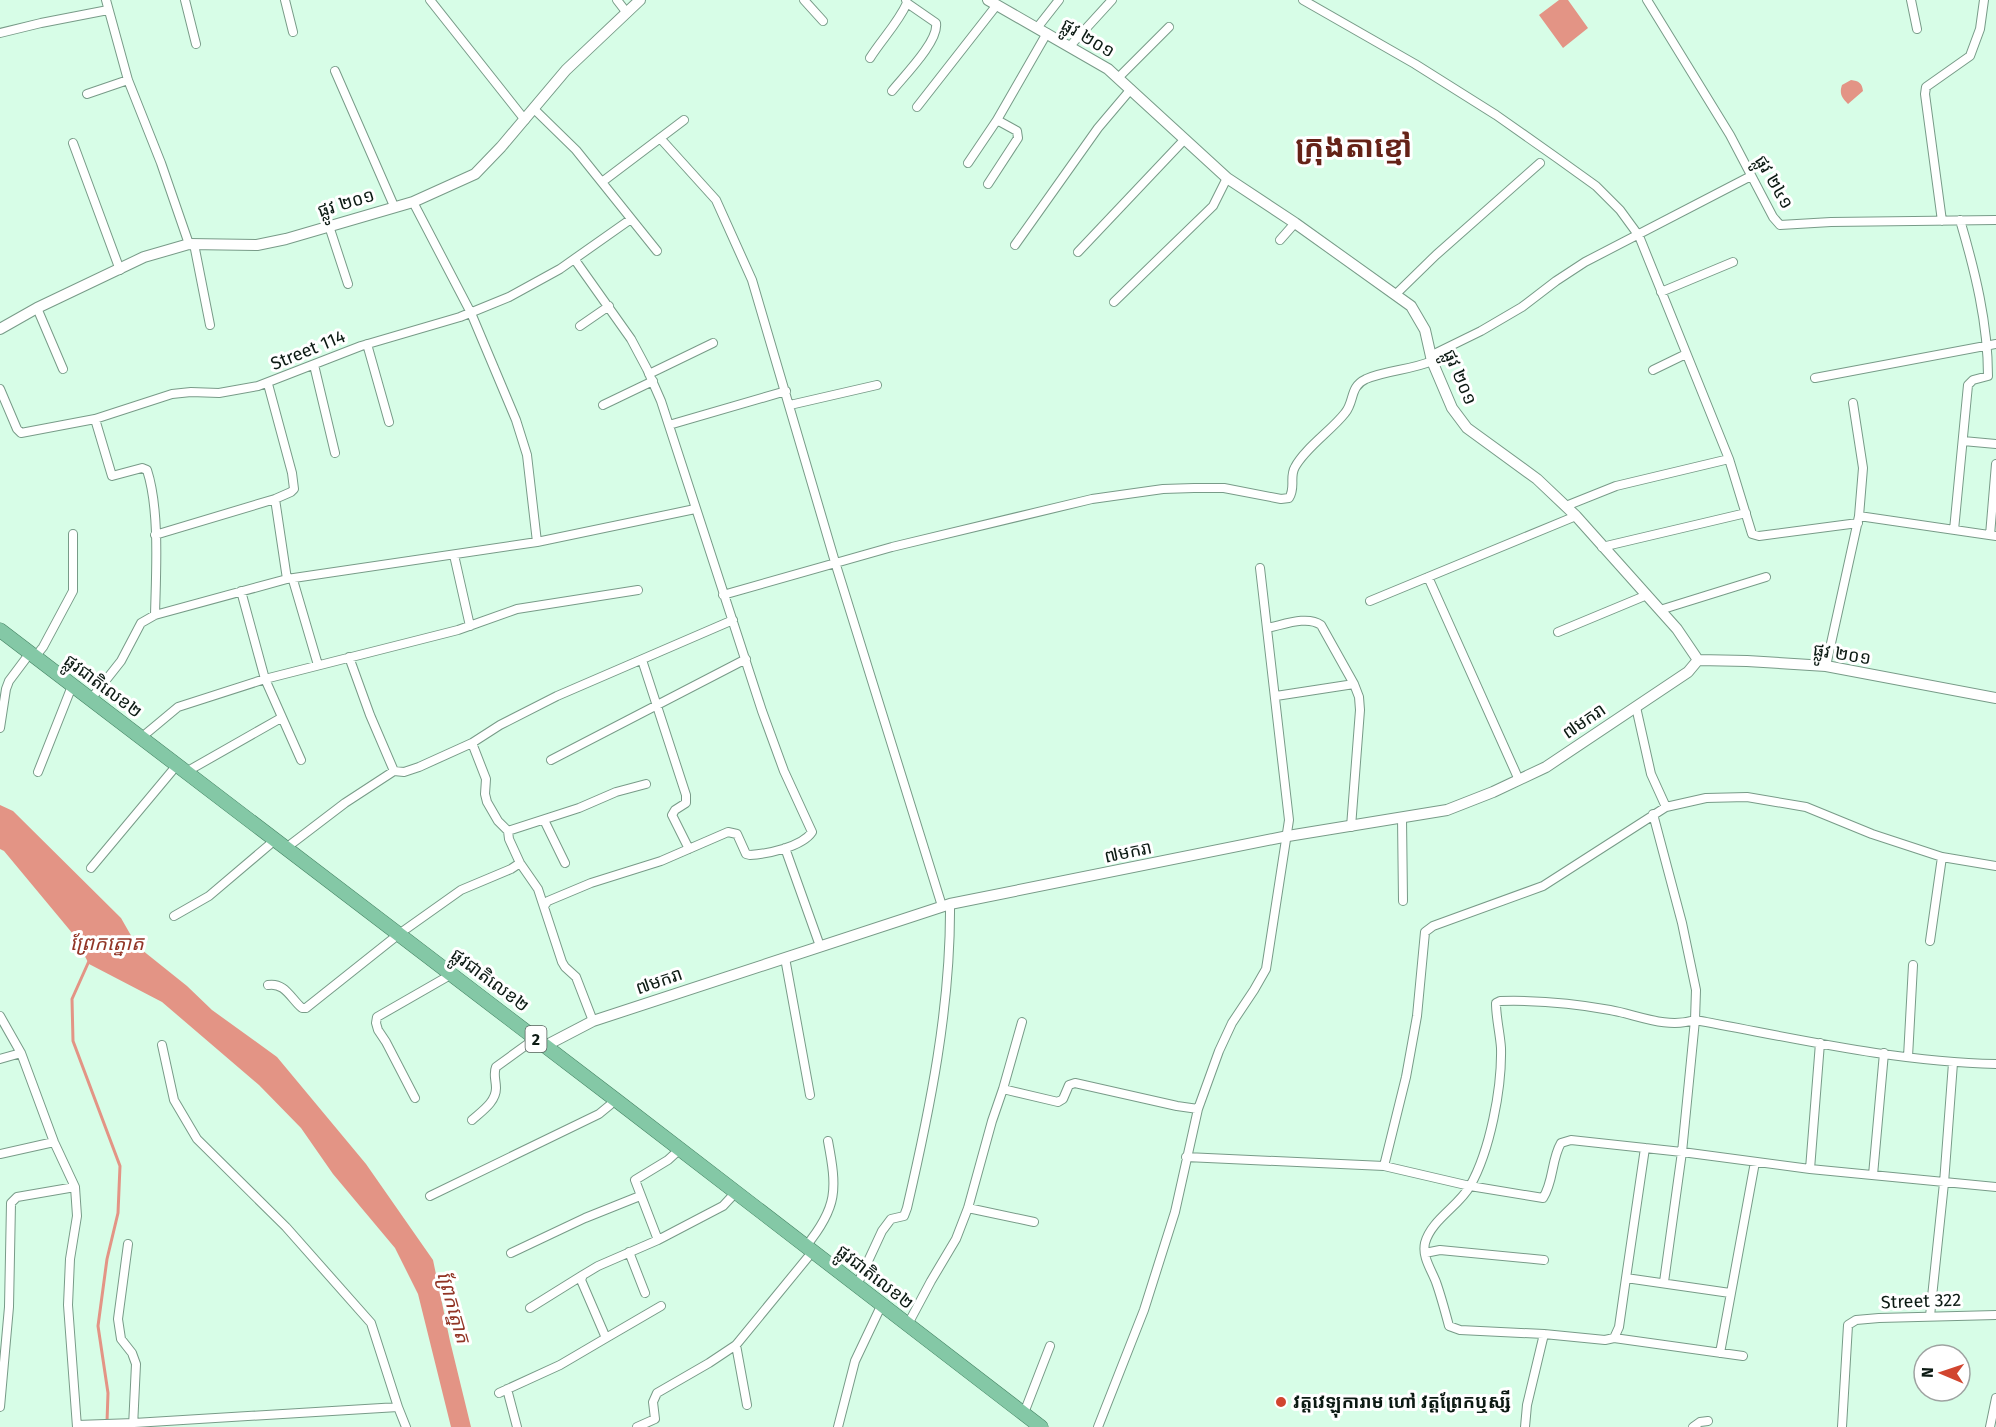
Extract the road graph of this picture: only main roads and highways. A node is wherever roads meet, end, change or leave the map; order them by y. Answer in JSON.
{"nodes":[{"id":1,"x":0,"y":630,"type":"edge"},
{"id":2,"x":1041,"y":1427,"type":"edge"}],
"edges":[{"from":1,"to":2,"type":"highway","name":"ផ្លូវជាតិលេខ២","number":"2"}]}
